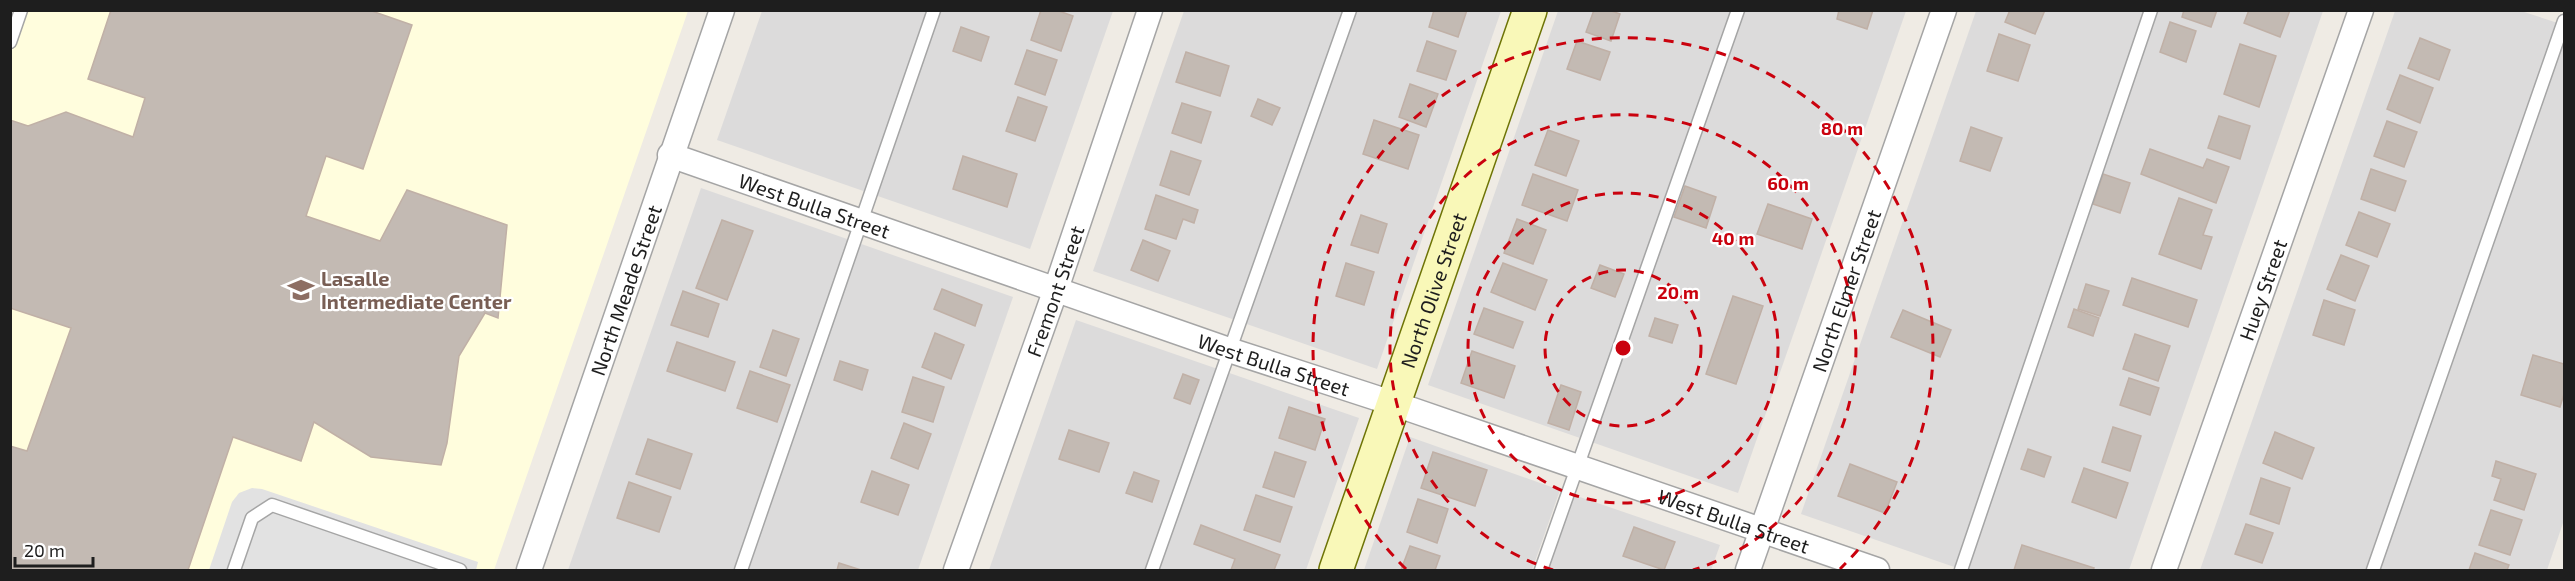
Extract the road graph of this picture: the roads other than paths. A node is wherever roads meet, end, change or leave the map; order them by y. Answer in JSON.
{"nodes":[{"id":1,"x":21,"y":10,"type":"edge"},
{"id":2,"x":722,"y":10,"type":"edge"},
{"id":3,"x":934,"y":10,"type":"edge"},
{"id":4,"x":1150,"y":10,"type":"edge"},
{"id":5,"x":1350,"y":10,"type":"edge"},
{"id":6,"x":1530,"y":10,"type":"edge"},
{"id":7,"x":1738,"y":10,"type":"edge"},
{"id":8,"x":1944,"y":10,"type":"edge"},
{"id":9,"x":2151,"y":10,"type":"edge"},
{"id":10,"x":2361,"y":10,"type":"edge"},
{"id":11,"x":2565,"y":21,"type":"edge"},
{"id":12,"x":10,"y":42,"type":"edge"},
{"id":13,"x":670,"y":155,"type":"junction"},
{"id":14,"x":861,"y":220,"type":"junction"},
{"id":15,"x":1056,"y":289,"type":"junction"},
{"id":16,"x":1229,"y":350,"type":"junction"},
{"id":17,"x":1395,"y":404,"type":"junction"},
{"id":18,"x":1576,"y":467,"type":"junction"},
{"id":19,"x":1762,"y":530,"type":"junction"},
{"id":20,"x":234,"y":570,"type":"edge"},
{"id":21,"x":460,"y":570,"type":"edge"},
{"id":22,"x":530,"y":570,"type":"edge"},
{"id":23,"x":741,"y":570,"type":"edge"},
{"id":24,"x":956,"y":570,"type":"edge"},
{"id":25,"x":1152,"y":570,"type":"edge"},
{"id":26,"x":1336,"y":570,"type":"edge"},
{"id":27,"x":1541,"y":570,"type":"edge"},
{"id":28,"x":1748,"y":570,"type":"edge"},
{"id":29,"x":1877,"y":570,"type":"edge"},
{"id":30,"x":1961,"y":570,"type":"edge"},
{"id":31,"x":2164,"y":570,"type":"edge"},
{"id":32,"x":2373,"y":570,"type":"edge"}],
"edges":[{"from":1,"to":12,"type":"lane"},
{"from":2,"to":13,"type":"street","name":"North Meade Street"},
{"from":3,"to":14,"type":"lane"},
{"from":4,"to":15,"type":"street","name":"Fremont Street"},
{"from":5,"to":16,"type":"lane"},
{"from":6,"to":17,"type":"street","name":"North Olive Street"},
{"from":7,"to":18,"type":"lane"},
{"from":8,"to":19,"type":"street","name":"North Elmer Street"},
{"from":9,"to":30,"type":"lane"},
{"from":10,"to":31,"type":"street","name":"Huey Street"},
{"from":11,"to":32,"type":"lane"},
{"from":13,"to":14,"type":"street","name":"West Bulla Street"},
{"from":13,"to":22,"type":"street","name":"North Meade Street"},
{"from":14,"to":15,"type":"street","name":"West Bulla Street"},
{"from":14,"to":23,"type":"lane"},
{"from":15,"to":16,"type":"street","name":"West Bulla Street"},
{"from":15,"to":24,"type":"street","name":"Fremont Street"},
{"from":16,"to":17,"type":"street","name":"West Bulla Street"},
{"from":16,"to":25,"type":"lane"},
{"from":17,"to":18,"type":"street","name":"West Bulla Street"},
{"from":17,"to":26,"type":"street","name":"North Olive Street"},
{"from":18,"to":19,"type":"street","name":"West Bulla Street"},
{"from":18,"to":27,"type":"lane"},
{"from":19,"to":28,"type":"street","name":"North Elmer Street"},
{"from":19,"to":29,"type":"street","name":"West Bulla Street"},
{"from":20,"to":21,"type":"lane"}]}
